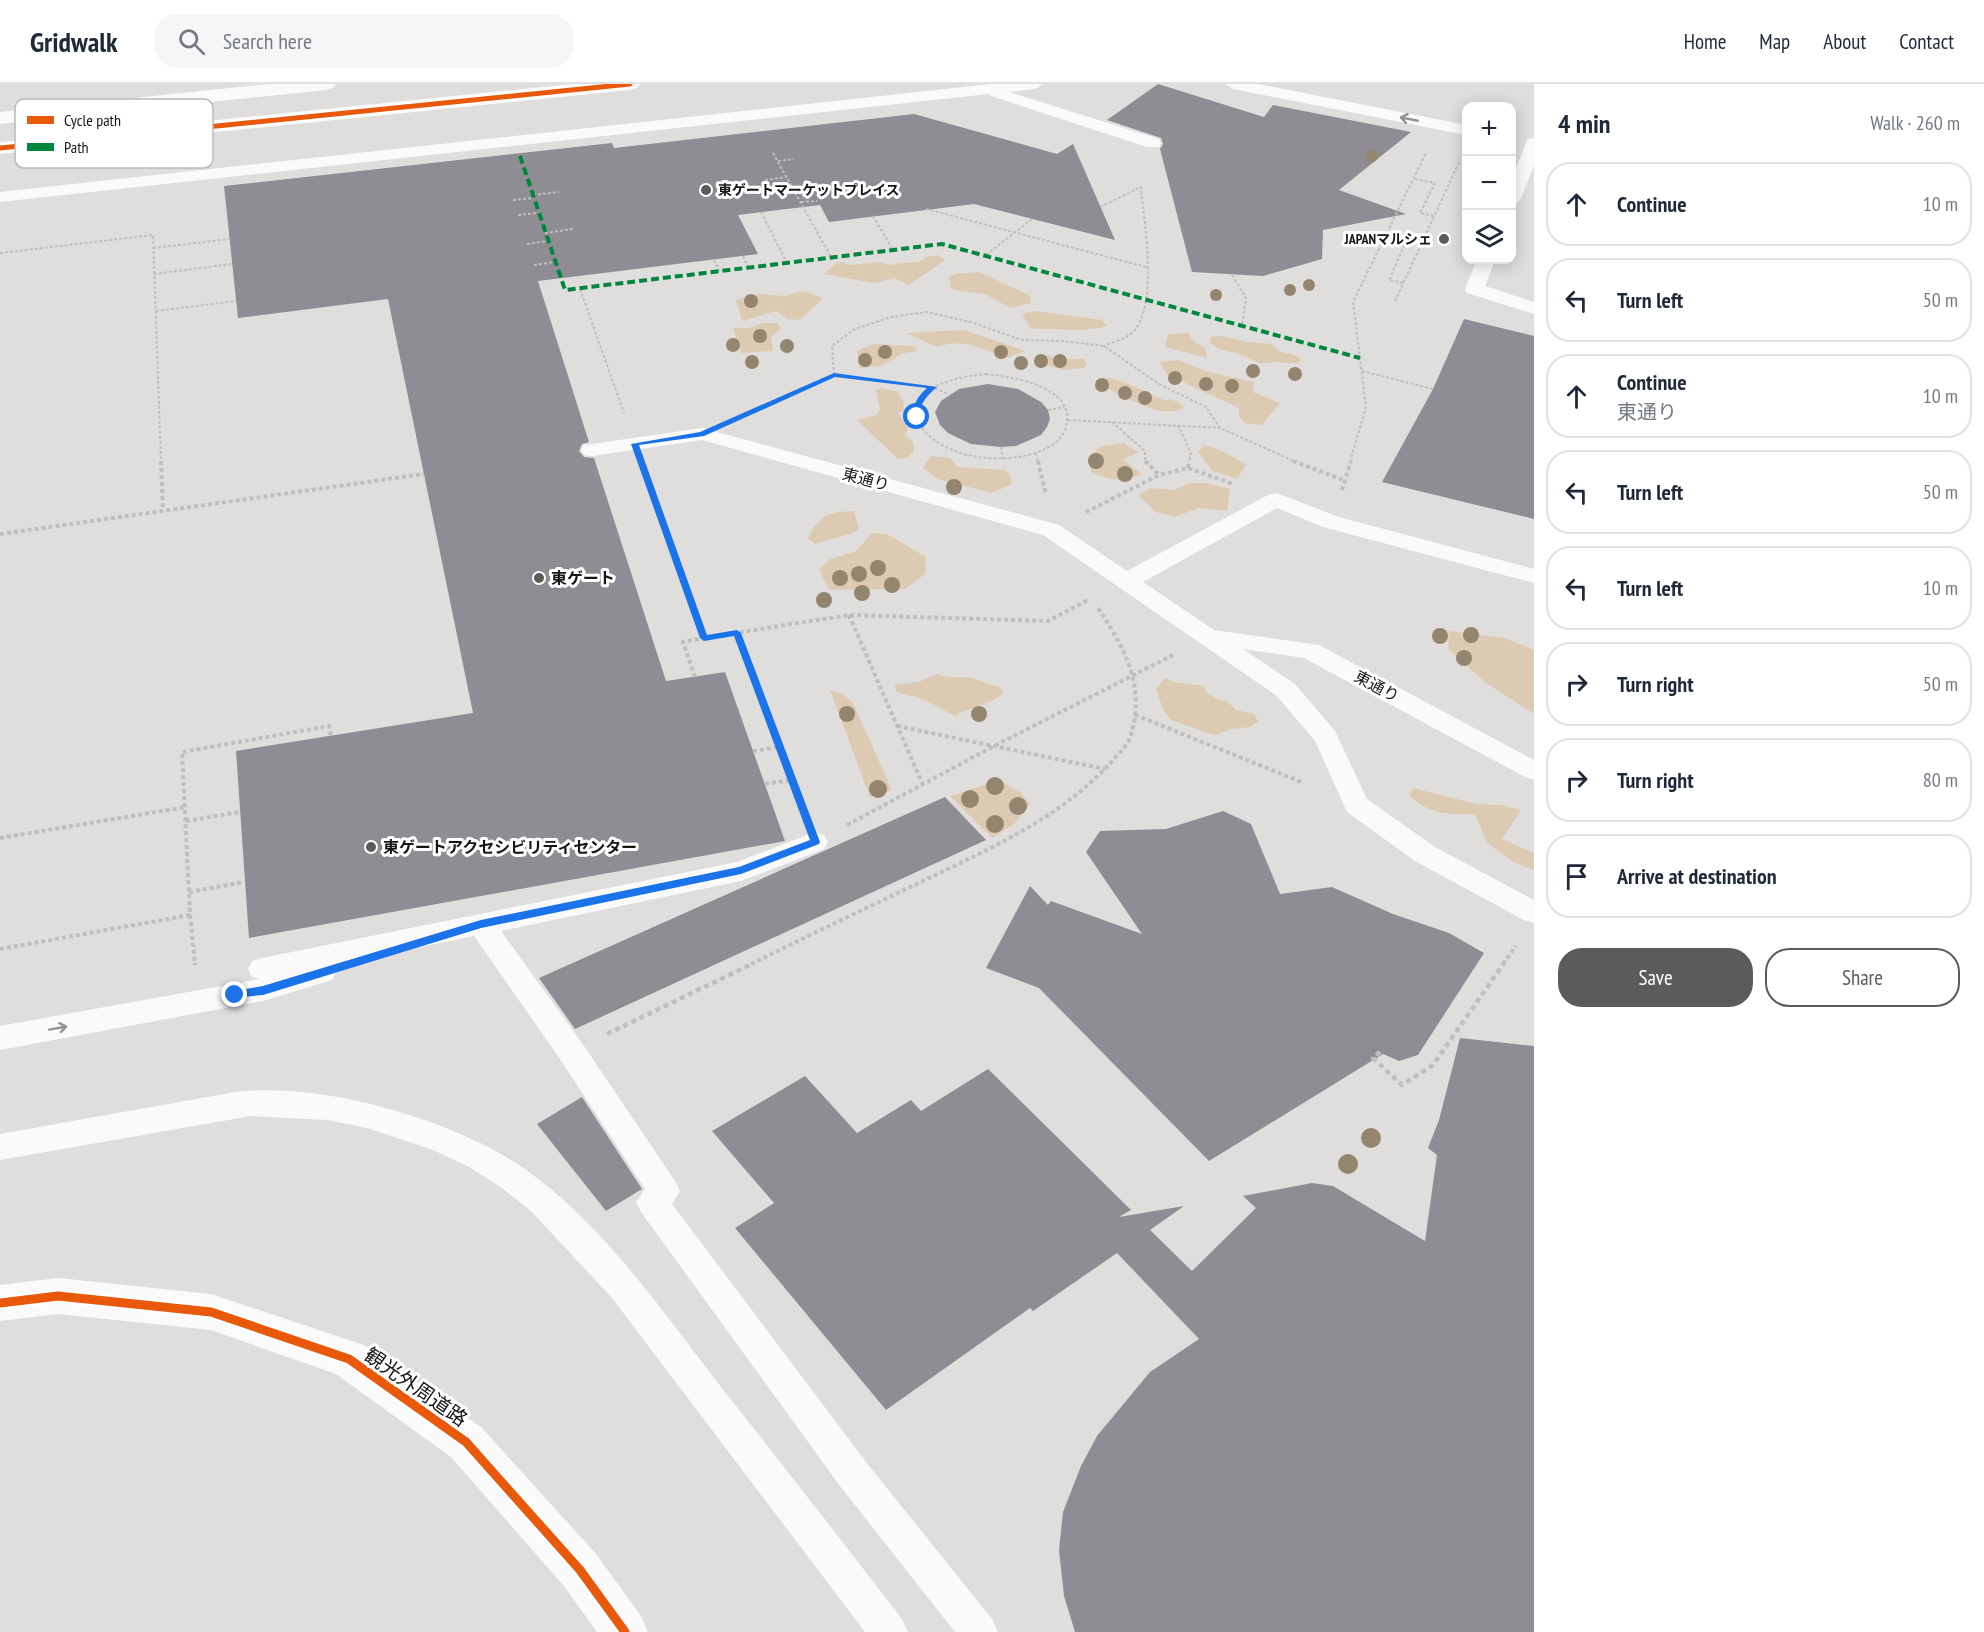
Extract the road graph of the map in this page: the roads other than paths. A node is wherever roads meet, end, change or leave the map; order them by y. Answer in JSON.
{"nodes":[{"id":1,"x":326,"y":84,"type":"edge"},
{"id":2,"x":453,"y":84,"type":"edge"},
{"id":3,"x":630,"y":84,"type":"edge"},
{"id":4,"x":1035,"y":84,"type":"edge"},
{"id":5,"x":1233,"y":84,"type":"edge"},
{"id":6,"x":986,"y":89,"type":"junction"},
{"id":7,"x":213,"y":102,"type":"edge"},
{"id":8,"x":213,"y":104,"type":"edge"},
{"id":9,"x":15,"y":117,"type":"edge"},
{"id":10,"x":0,"y":118,"type":"edge"},
{"id":11,"x":213,"y":126,"type":"edge"},
{"id":12,"x":1462,"y":129,"type":"edge"},
{"id":13,"x":15,"y":131,"type":"edge"},
{"id":14,"x":0,"y":133,"type":"edge"},
{"id":15,"x":1516,"y":139,"type":"edge"},
{"id":16,"x":1153,"y":143,"type":"dead end"},
{"id":17,"x":1534,"y":143,"type":"edge"},
{"id":18,"x":15,"y":146,"type":"edge"},
{"id":19,"x":0,"y":148,"type":"edge"},
{"id":20,"x":1516,"y":188,"type":"edge"},
{"id":21,"x":0,"y":197,"type":"edge"},
{"id":22,"x":1484,"y":264,"type":"edge"},
{"id":23,"x":1534,"y":308,"type":"edge"},
{"id":24,"x":592,"y":450,"type":"dead end"},
{"id":25,"x":1534,"y":576,"type":"edge"},
{"id":26,"x":1126,"y":581,"type":"junction"},
{"id":27,"x":1208,"y":637,"type":"junction"},
{"id":28,"x":1534,"y":771,"type":"edge"},
{"id":29,"x":815,"y":842,"type":"road end"},
{"id":30,"x":1534,"y":913,"type":"edge"},
{"id":31,"x":481,"y":924,"type":"junction"},
{"id":32,"x":262,"y":969,"type":"dead end"},
{"id":33,"x":0,"y":1038,"type":"edge"},
{"id":34,"x":0,"y":1147,"type":"edge"},
{"id":35,"x":0,"y":1303,"type":"edge"},
{"id":36,"x":625,"y":1632,"type":"edge"},
{"id":37,"x":889,"y":1632,"type":"edge"},
{"id":38,"x":979,"y":1632,"type":"edge"}],
"edges":[{"from":1,"to":7,"type":"street"},
{"from":2,"to":8,"type":"street"},
{"from":3,"to":11,"type":"street"},
{"from":4,"to":6,"type":"lane"},
{"from":12,"to":5,"type":"lane","one_way":true},
{"from":6,"to":16,"type":"lane"},
{"from":6,"to":21,"type":"lane"},
{"from":9,"to":10,"type":"street"},
{"from":13,"to":14,"type":"street"},
{"from":15,"to":17,"type":"lane"},
{"from":17,"to":20,"type":"lane"},
{"from":18,"to":19,"type":"street"},
{"from":22,"to":23,"type":"lane"},
{"from":24,"to":26,"type":"lane","name":"東通り"},
{"from":25,"to":26,"type":"lane"},
{"from":26,"to":27,"type":"lane","name":"東通り"},
{"from":27,"to":28,"type":"lane","name":"東通り"},
{"from":27,"to":30,"type":"lane","name":"東通り"},
{"from":29,"to":31,"type":"lane"},
{"from":31,"to":32,"type":"lane"},
{"from":33,"to":31,"type":"lane","one_way":true},
{"from":31,"to":38,"type":"lane"},
{"from":34,"to":37,"type":"lane"},
{"from":35,"to":36,"type":"street","name":"観光外周道路"}]}
